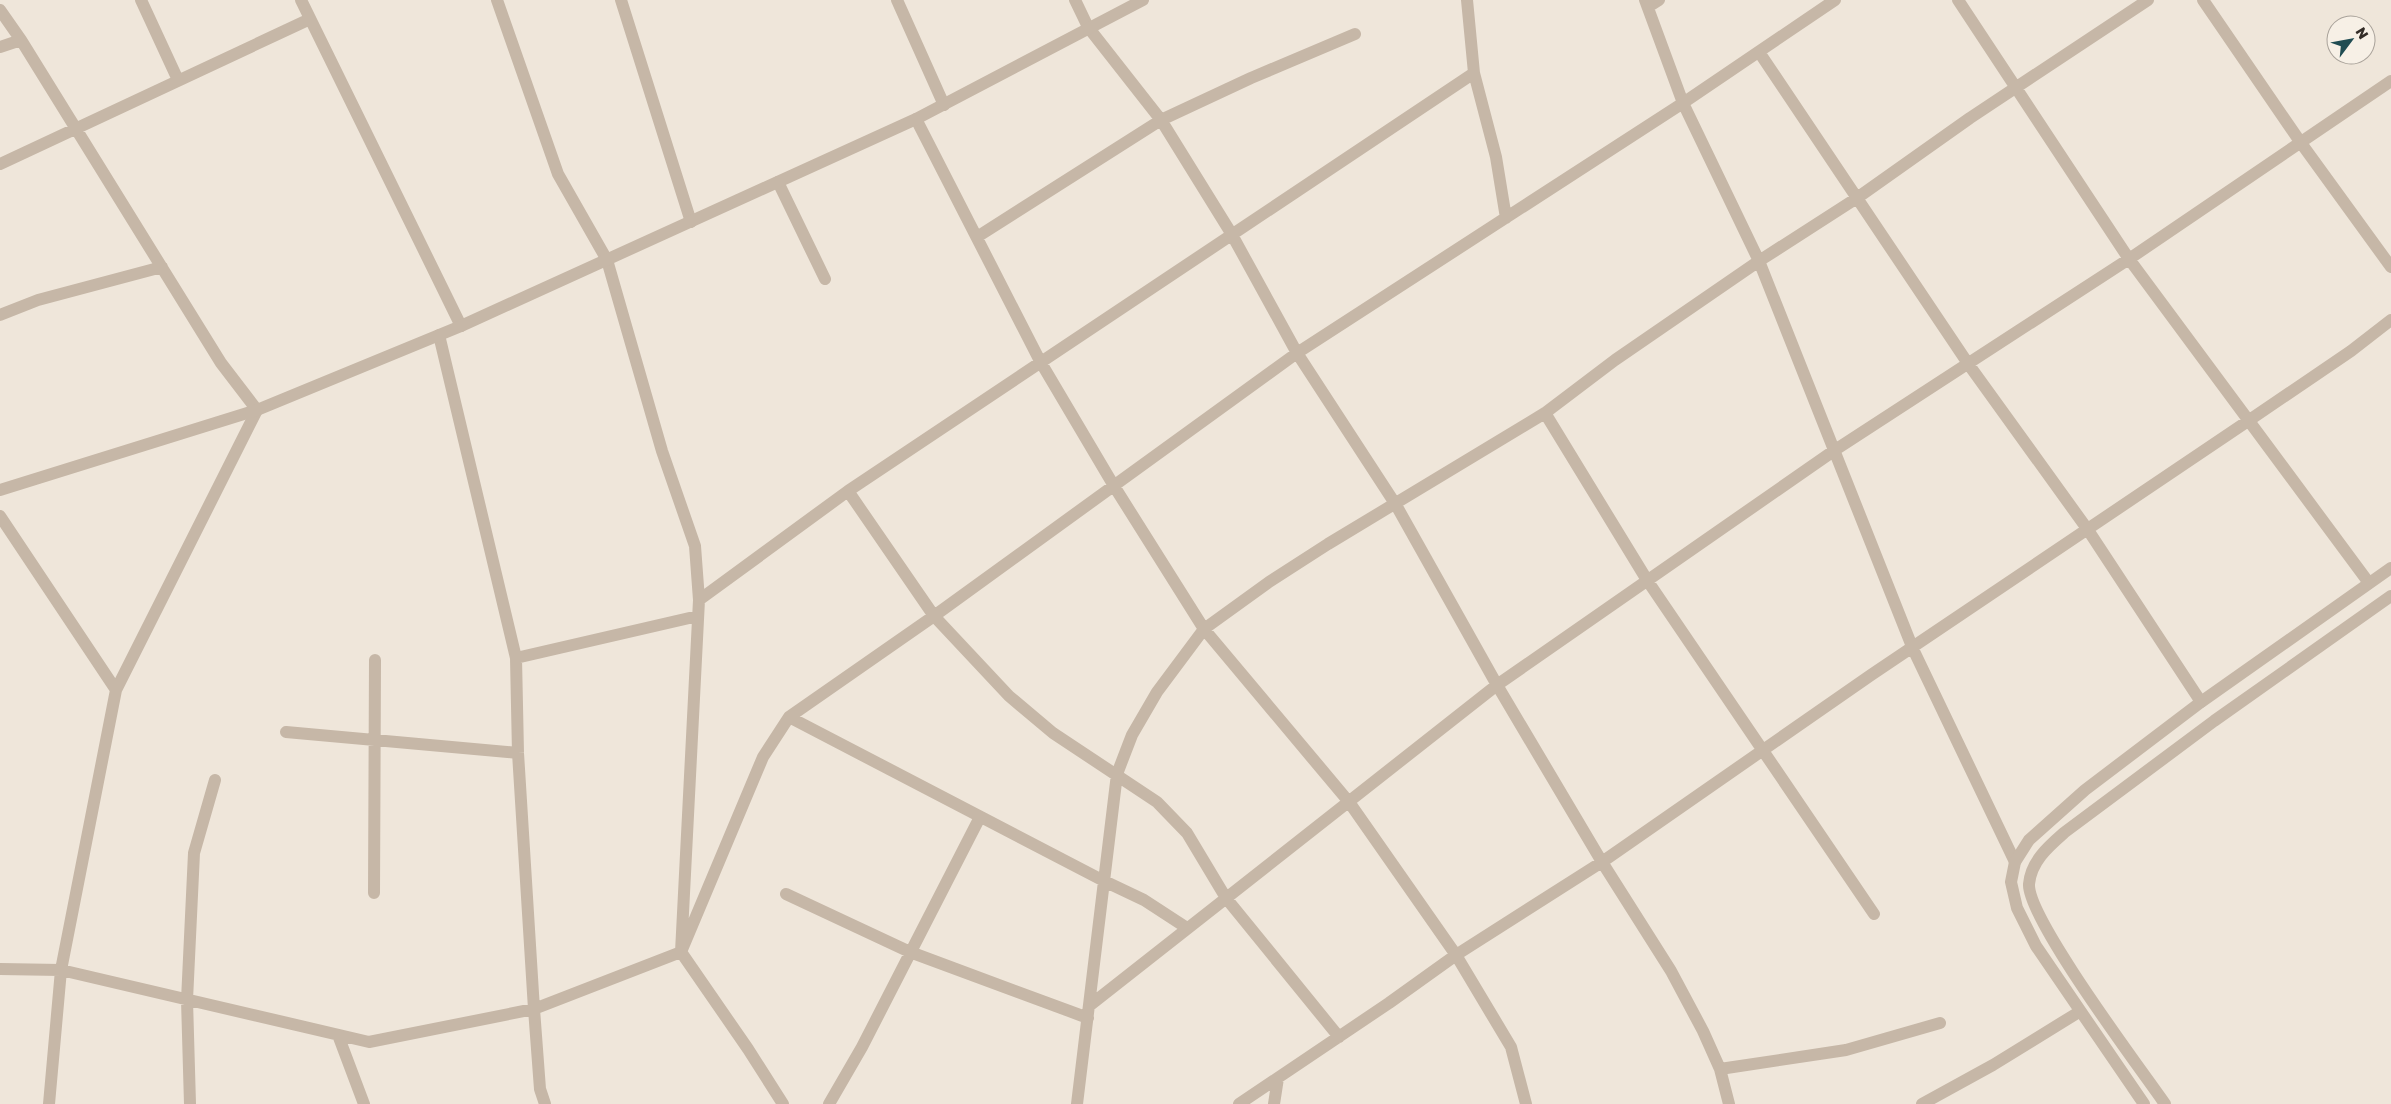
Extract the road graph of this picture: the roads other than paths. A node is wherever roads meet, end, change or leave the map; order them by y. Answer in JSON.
{"nodes":[{"id":1,"x":141,"y":0,"type":"edge"},
{"id":2,"x":301,"y":0,"type":"edge"},
{"id":3,"x":497,"y":0,"type":"edge"},
{"id":4,"x":621,"y":0,"type":"edge"},
{"id":5,"x":897,"y":0,"type":"edge"},
{"id":6,"x":1075,"y":0,"type":"edge"},
{"id":7,"x":1143,"y":0,"type":"edge"},
{"id":8,"x":1467,"y":0,"type":"edge"},
{"id":9,"x":1659,"y":0,"type":"edge"},
{"id":10,"x":1835,"y":0,"type":"edge"},
{"id":11,"x":1958,"y":0,"type":"edge"},
{"id":12,"x":2148,"y":0,"type":"edge"},
{"id":13,"x":2203,"y":0,"type":"edge"},
{"id":14,"x":1646,"y":4,"type":"edge"},
{"id":15,"x":0,"y":10,"type":"edge"},
{"id":16,"x":310,"y":19,"type":"junction"},
{"id":17,"x":1088,"y":27,"type":"junction"},
{"id":18,"x":1355,"y":34,"type":"dead end"},
{"id":19,"x":21,"y":40,"type":"junction"},
{"id":20,"x":0,"y":48,"type":"edge"},
{"id":21,"x":1759,"y":52,"type":"junction"},
{"id":22,"x":1474,"y":72,"type":"junction"},
{"id":23,"x":178,"y":80,"type":"junction"},
{"id":24,"x":2391,"y":80,"type":"edge"},
{"id":25,"x":2017,"y":87,"type":"junction"},
{"id":26,"x":1684,"y":103,"type":"junction"},
{"id":27,"x":944,"y":105,"type":"junction"},
{"id":28,"x":916,"y":119,"type":"junction"},
{"id":29,"x":1161,"y":120,"type":"junction"},
{"id":30,"x":77,"y":130,"type":"junction"},
{"id":31,"x":2301,"y":143,"type":"junction"},
{"id":32,"x":0,"y":164,"type":"edge"},
{"id":33,"x":778,"y":182,"type":"junction"},
{"id":34,"x":1857,"y":198,"type":"junction"},
{"id":35,"x":1506,"y":218,"type":"junction"},
{"id":36,"x":691,"y":222,"type":"junction"},
{"id":37,"x":1232,"y":233,"type":"junction"},
{"id":38,"x":977,"y":237,"type":"junction"},
{"id":39,"x":2129,"y":259,"type":"junction"},
{"id":40,"x":607,"y":260,"type":"junction"},
{"id":41,"x":1759,"y":261,"type":"junction"},
{"id":42,"x":162,"y":267,"type":"junction"},
{"id":43,"x":2391,"y":267,"type":"edge"},
{"id":44,"x":825,"y":279,"type":"dead end"},
{"id":45,"x":0,"y":315,"type":"edge"},
{"id":46,"x":2391,"y":320,"type":"edge"},
{"id":47,"x":461,"y":326,"type":"junction"},
{"id":48,"x":439,"y":335,"type":"junction"},
{"id":49,"x":1297,"y":353,"type":"junction"},
{"id":50,"x":1040,"y":361,"type":"junction"},
{"id":51,"x":1969,"y":365,"type":"junction"},
{"id":52,"x":257,"y":410,"type":"junction"},
{"id":53,"x":1545,"y":413,"type":"junction"},
{"id":54,"x":2248,"y":422,"type":"junction"},
{"id":55,"x":1835,"y":450,"type":"junction"},
{"id":56,"x":1114,"y":486,"type":"junction"},
{"id":57,"x":0,"y":490,"type":"edge"},
{"id":58,"x":848,"y":491,"type":"junction"},
{"id":59,"x":1396,"y":505,"type":"junction"},
{"id":60,"x":0,"y":516,"type":"edge"},
{"id":61,"x":2088,"y":530,"type":"junction"},
{"id":62,"x":2391,"y":568,"type":"edge"},
{"id":63,"x":1647,"y":580,"type":"junction"},
{"id":64,"x":2369,"y":583,"type":"junction"},
{"id":65,"x":2391,"y":596,"type":"edge"},
{"id":66,"x":699,"y":600,"type":"junction"},
{"id":67,"x":698,"y":616,"type":"junction"},
{"id":68,"x":934,"y":616,"type":"junction"},
{"id":69,"x":1204,"y":629,"type":"junction"},
{"id":70,"x":1913,"y":649,"type":"junction"},
{"id":71,"x":516,"y":658,"type":"junction"},
{"id":72,"x":375,"y":660,"type":"dead end"},
{"id":73,"x":1498,"y":685,"type":"junction"},
{"id":74,"x":116,"y":690,"type":"junction"},
{"id":75,"x":2200,"y":702,"type":"junction"},
{"id":76,"x":789,"y":717,"type":"junction"},
{"id":77,"x":286,"y":732,"type":"dead end"},
{"id":78,"x":375,"y":740,"type":"junction"},
{"id":79,"x":1762,"y":750,"type":"junction"},
{"id":80,"x":518,"y":753,"type":"junction"},
{"id":81,"x":1116,"y":774,"type":"junction"},
{"id":82,"x":215,"y":780,"type":"dead end"},
{"id":83,"x":1349,"y":802,"type":"junction"},
{"id":84,"x":980,"y":817,"type":"junction"},
{"id":85,"x":1602,"y":862,"type":"junction"},
{"id":86,"x":2015,"y":862,"type":"junction"},
{"id":87,"x":1104,"y":882,"type":"junction"},
{"id":88,"x":374,"y":893,"type":"dead end"},
{"id":89,"x":786,"y":894,"type":"dead end"},
{"id":90,"x":1226,"y":898,"type":"junction"},
{"id":91,"x":1874,"y":914,"type":"dead end"},
{"id":92,"x":1187,"y":928,"type":"junction"},
{"id":93,"x":681,"y":952,"type":"junction"},
{"id":94,"x":910,"y":952,"type":"junction"},
{"id":95,"x":1456,"y":955,"type":"junction"},
{"id":96,"x":0,"y":969,"type":"edge"},
{"id":97,"x":61,"y":970,"type":"junction"},
{"id":98,"x":187,"y":1000,"type":"junction"},
{"id":99,"x":534,"y":1009,"type":"junction"},
{"id":100,"x":1088,"y":1012,"type":"junction"},
{"id":101,"x":2079,"y":1012,"type":"junction"},
{"id":102,"x":1940,"y":1023,"type":"dead end"},
{"id":103,"x":338,"y":1035,"type":"junction"},
{"id":104,"x":1339,"y":1037,"type":"junction"},
{"id":105,"x":1720,"y":1069,"type":"junction"},
{"id":106,"x":1278,"y":1078,"type":"junction"},
{"id":107,"x":49,"y":1104,"type":"edge"},
{"id":108,"x":190,"y":1104,"type":"edge"},
{"id":109,"x":364,"y":1104,"type":"edge"},
{"id":110,"x":545,"y":1104,"type":"edge"},
{"id":111,"x":783,"y":1104,"type":"edge"},
{"id":112,"x":829,"y":1104,"type":"edge"},
{"id":113,"x":1077,"y":1104,"type":"edge"},
{"id":114,"x":1239,"y":1104,"type":"edge"},
{"id":115,"x":1274,"y":1104,"type":"edge"},
{"id":116,"x":1526,"y":1104,"type":"edge"},
{"id":117,"x":1729,"y":1104,"type":"edge"},
{"id":118,"x":1922,"y":1104,"type":"edge"},
{"id":119,"x":2144,"y":1104,"type":"edge"},
{"id":120,"x":2165,"y":1104,"type":"edge"}],
"edges":[{"from":1,"to":23,"type":"street"},
{"from":2,"to":16,"type":"street"},
{"from":3,"to":40,"type":"street"},
{"from":4,"to":36,"type":"street"},
{"from":5,"to":27,"type":"street"},
{"from":6,"to":17,"type":"street"},
{"from":7,"to":17,"type":"street"},
{"from":8,"to":22,"type":"street"},
{"from":9,"to":14,"type":"street"},
{"from":10,"to":21,"type":"street"},
{"from":11,"to":25,"type":"street"},
{"from":12,"to":25,"type":"street"},
{"from":13,"to":31,"type":"street"},
{"from":14,"to":26,"type":"street"},
{"from":15,"to":19,"type":"street"},
{"from":16,"to":23,"type":"street"},
{"from":16,"to":47,"type":"street"},
{"from":17,"to":27,"type":"street"},
{"from":17,"to":29,"type":"street"},
{"from":18,"to":29,"type":"street"},
{"from":19,"to":20,"type":"street"},
{"from":19,"to":30,"type":"street"},
{"from":21,"to":26,"type":"street"},
{"from":21,"to":34,"type":"street"},
{"from":22,"to":35,"type":"street"},
{"from":22,"to":37,"type":"street"},
{"from":23,"to":30,"type":"street"},
{"from":24,"to":31,"type":"street"},
{"from":25,"to":34,"type":"street"},
{"from":25,"to":39,"type":"street"},
{"from":26,"to":35,"type":"street"},
{"from":26,"to":41,"type":"street"},
{"from":27,"to":28,"type":"street"},
{"from":28,"to":33,"type":"street"},
{"from":28,"to":38,"type":"street"},
{"from":29,"to":37,"type":"street"},
{"from":29,"to":38,"type":"street"},
{"from":30,"to":32,"type":"street"},
{"from":30,"to":42,"type":"street"},
{"from":31,"to":39,"type":"street"},
{"from":31,"to":43,"type":"street"},
{"from":33,"to":36,"type":"street"},
{"from":33,"to":44,"type":"street"},
{"from":34,"to":41,"type":"street"},
{"from":34,"to":51,"type":"street"},
{"from":35,"to":49,"type":"street"},
{"from":36,"to":40,"type":"street"},
{"from":37,"to":49,"type":"street"},
{"from":37,"to":50,"type":"street"},
{"from":38,"to":50,"type":"street"},
{"from":39,"to":51,"type":"street"},
{"from":39,"to":54,"type":"street"},
{"from":40,"to":47,"type":"street"},
{"from":40,"to":66,"type":"street"},
{"from":41,"to":53,"type":"street"},
{"from":41,"to":55,"type":"street"},
{"from":42,"to":45,"type":"street"},
{"from":42,"to":52,"type":"street"},
{"from":46,"to":54,"type":"street"},
{"from":47,"to":48,"type":"street"},
{"from":48,"to":52,"type":"street"},
{"from":48,"to":71,"type":"street"},
{"from":49,"to":56,"type":"street"},
{"from":49,"to":59,"type":"street"},
{"from":50,"to":56,"type":"street"},
{"from":50,"to":58,"type":"street"},
{"from":51,"to":55,"type":"street"},
{"from":51,"to":61,"type":"street"},
{"from":52,"to":57,"type":"street"},
{"from":52,"to":74,"type":"street"},
{"from":53,"to":59,"type":"street"},
{"from":53,"to":63,"type":"street"},
{"from":54,"to":61,"type":"street"},
{"from":54,"to":64,"type":"street"},
{"from":55,"to":63,"type":"street"},
{"from":55,"to":70,"type":"street"},
{"from":56,"to":68,"type":"street"},
{"from":56,"to":69,"type":"street"},
{"from":58,"to":66,"type":"street"},
{"from":58,"to":68,"type":"street"},
{"from":59,"to":69,"type":"street"},
{"from":59,"to":73,"type":"street"},
{"from":60,"to":74,"type":"street"},
{"from":61,"to":70,"type":"street"},
{"from":61,"to":75,"type":"street"},
{"from":62,"to":64,"type":"street"},
{"from":63,"to":73,"type":"street"},
{"from":63,"to":79,"type":"street"},
{"from":64,"to":75,"type":"street"},
{"from":65,"to":120,"type":"street"},
{"from":66,"to":67,"type":"street"},
{"from":67,"to":71,"type":"street"},
{"from":67,"to":93,"type":"street"},
{"from":68,"to":76,"type":"street"},
{"from":68,"to":81,"type":"street"},
{"from":69,"to":81,"type":"street"},
{"from":69,"to":83,"type":"street"},
{"from":70,"to":79,"type":"street"},
{"from":70,"to":86,"type":"street"},
{"from":71,"to":80,"type":"street"},
{"from":72,"to":78,"type":"street"},
{"from":73,"to":83,"type":"street"},
{"from":73,"to":85,"type":"street"},
{"from":74,"to":97,"type":"street"},
{"from":75,"to":86,"type":"street"},
{"from":76,"to":84,"type":"street"},
{"from":76,"to":93,"type":"street"},
{"from":77,"to":78,"type":"street"},
{"from":78,"to":80,"type":"street"},
{"from":78,"to":88,"type":"street"},
{"from":79,"to":85,"type":"street"},
{"from":79,"to":91,"type":"street"},
{"from":80,"to":99,"type":"street"},
{"from":81,"to":87,"type":"street"},
{"from":81,"to":90,"type":"street"},
{"from":82,"to":98,"type":"street"},
{"from":83,"to":90,"type":"street"},
{"from":83,"to":95,"type":"street"},
{"from":84,"to":87,"type":"street"},
{"from":84,"to":94,"type":"street"},
{"from":85,"to":95,"type":"street"},
{"from":85,"to":105,"type":"street"},
{"from":86,"to":101,"type":"street"},
{"from":87,"to":92,"type":"street"},
{"from":87,"to":100,"type":"street"},
{"from":89,"to":94,"type":"street"},
{"from":90,"to":92,"type":"street"},
{"from":90,"to":104,"type":"street"},
{"from":92,"to":100,"type":"street"},
{"from":93,"to":99,"type":"street"},
{"from":93,"to":111,"type":"street"},
{"from":94,"to":100,"type":"street"},
{"from":94,"to":112,"type":"street"},
{"from":95,"to":104,"type":"street"},
{"from":95,"to":116,"type":"street"},
{"from":96,"to":97,"type":"street"},
{"from":97,"to":98,"type":"street"},
{"from":97,"to":107,"type":"street"},
{"from":98,"to":103,"type":"street"},
{"from":98,"to":108,"type":"street"},
{"from":99,"to":103,"type":"street"},
{"from":99,"to":110,"type":"street"},
{"from":100,"to":113,"type":"street"},
{"from":101,"to":118,"type":"street"},
{"from":101,"to":119,"type":"street"},
{"from":102,"to":105,"type":"street"},
{"from":103,"to":109,"type":"street"},
{"from":104,"to":106,"type":"street"},
{"from":105,"to":117,"type":"street"},
{"from":106,"to":114,"type":"street"},
{"from":106,"to":115,"type":"street"}]}
